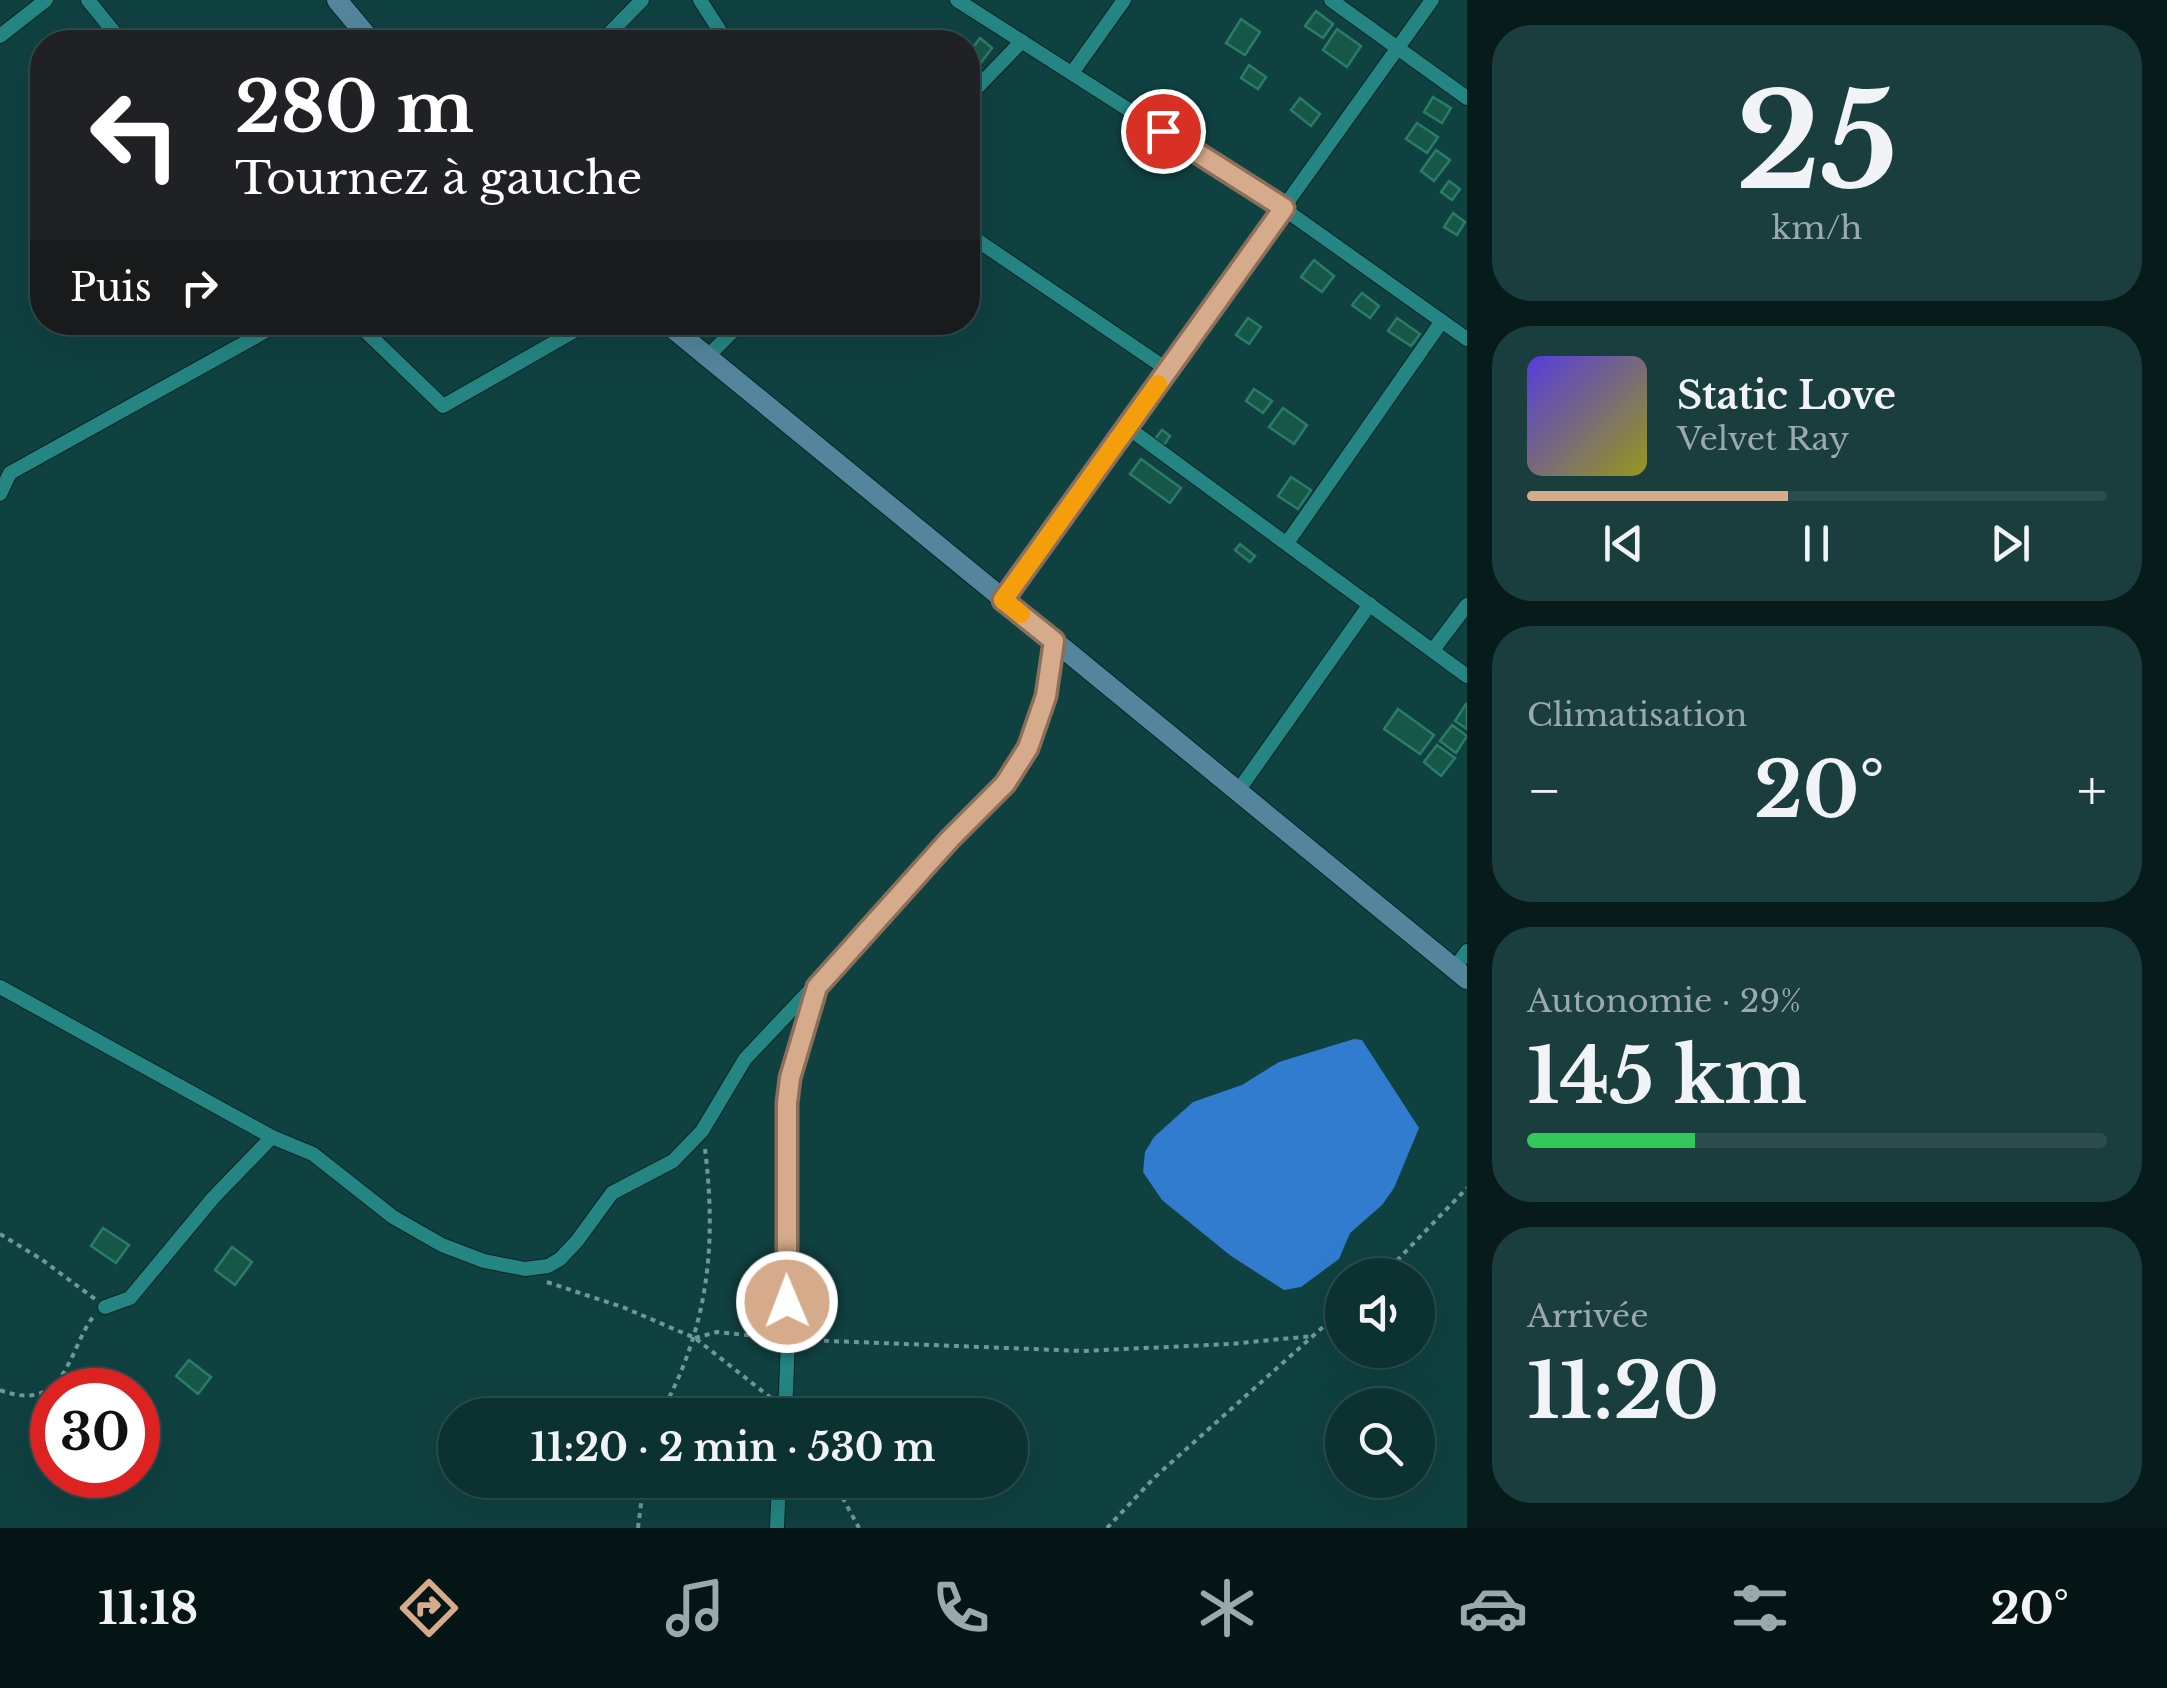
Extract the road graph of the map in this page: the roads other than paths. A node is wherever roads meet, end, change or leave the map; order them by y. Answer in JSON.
{"nodes":[{"id":1,"x":46,"y":0,"type":"edge"},
{"id":2,"x":88,"y":0,"type":"edge"},
{"id":3,"x":337,"y":0,"type":"edge"},
{"id":4,"x":642,"y":0,"type":"edge"},
{"id":5,"x":700,"y":0,"type":"edge"},
{"id":6,"x":958,"y":0,"type":"edge"},
{"id":7,"x":1124,"y":0,"type":"edge"},
{"id":8,"x":1331,"y":0,"type":"edge"},
{"id":9,"x":1432,"y":0,"type":"edge"},
{"id":10,"x":112,"y":30,"type":"edge"},
{"id":11,"x":362,"y":30,"type":"edge"},
{"id":12,"x":613,"y":30,"type":"edge"},
{"id":13,"x":719,"y":30,"type":"edge"},
{"id":14,"x":0,"y":36,"type":"edge"},
{"id":15,"x":1022,"y":41,"type":"junction"},
{"id":16,"x":1397,"y":48,"type":"junction"},
{"id":17,"x":1072,"y":73,"type":"junction"},
{"id":18,"x":980,"y":85,"type":"edge"},
{"id":19,"x":1467,"y":98,"type":"edge"},
{"id":20,"x":1284,"y":208,"type":"junction"},
{"id":21,"x":980,"y":242,"type":"edge"},
{"id":22,"x":1442,"y":321,"type":"junction"},
{"id":23,"x":259,"y":335,"type":"edge"},
{"id":24,"x":369,"y":335,"type":"edge"},
{"id":25,"x":567,"y":335,"type":"edge"},
{"id":26,"x":681,"y":335,"type":"edge"},
{"id":27,"x":729,"y":335,"type":"edge"},
{"id":28,"x":1467,"y":339,"type":"edge"},
{"id":29,"x":707,"y":357,"type":"junction"},
{"id":30,"x":1168,"y":370,"type":"junction"},
{"id":31,"x":1127,"y":427,"type":"junction"},
{"id":32,"x":0,"y":494,"type":"edge"},
{"id":33,"x":1287,"y":544,"type":"junction"},
{"id":34,"x":1003,"y":600,"type":"junction"},
{"id":35,"x":1370,"y":604,"type":"junction"},
{"id":36,"x":1467,"y":605,"type":"edge"},
{"id":37,"x":1054,"y":641,"type":"junction"},
{"id":38,"x":1432,"y":650,"type":"junction"},
{"id":39,"x":1467,"y":676,"type":"edge"},
{"id":40,"x":1238,"y":791,"type":"junction"},
{"id":41,"x":1467,"y":951,"type":"edge"},
{"id":42,"x":1460,"y":974,"type":"edge"},
{"id":43,"x":0,"y":987,"type":"edge"},
{"id":44,"x":817,"y":987,"type":"junction"},
{"id":45,"x":272,"y":1137,"type":"junction"},
{"id":46,"x":105,"y":1307,"type":"road end"},
{"id":47,"x":786,"y":1398,"type":"edge"},
{"id":48,"x":778,"y":1498,"type":"edge"},
{"id":49,"x":776,"y":1528,"type":"edge"}],
"edges":[{"from":1,"to":14,"type":"street"},
{"from":2,"to":10,"type":"street"},
{"from":3,"to":11,"type":"street"},
{"from":4,"to":12,"type":"street"},
{"from":5,"to":13,"type":"street"},
{"from":6,"to":15,"type":"street"},
{"from":7,"to":17,"type":"street"},
{"from":8,"to":16,"type":"street"},
{"from":9,"to":16,"type":"street"},
{"from":15,"to":17,"type":"street"},
{"from":15,"to":18,"type":"street"},
{"from":16,"to":19,"type":"street"},
{"from":16,"to":20,"type":"street"},
{"from":17,"to":20,"type":"street"},
{"from":20,"to":22,"type":"street"},
{"from":20,"to":30,"type":"street"},
{"from":21,"to":30,"type":"street"},
{"from":22,"to":28,"type":"street"},
{"from":22,"to":33,"type":"street"},
{"from":23,"to":32,"type":"street"},
{"from":24,"to":25,"type":"street"},
{"from":26,"to":29,"type":"street"},
{"from":27,"to":29,"type":"street"},
{"from":29,"to":34,"type":"street"},
{"from":30,"to":31,"type":"street"},
{"from":31,"to":33,"type":"street"},
{"from":31,"to":34,"type":"street"},
{"from":33,"to":35,"type":"street"},
{"from":34,"to":37,"type":"street"},
{"from":35,"to":38,"type":"street"},
{"from":35,"to":40,"type":"street"},
{"from":36,"to":38,"type":"street"},
{"from":37,"to":40,"type":"street"},
{"from":37,"to":44,"type":"street"},
{"from":38,"to":39,"type":"street"},
{"from":40,"to":42,"type":"street"},
{"from":41,"to":42,"type":"street"},
{"from":43,"to":45,"type":"street"},
{"from":44,"to":45,"type":"street"},
{"from":44,"to":47,"type":"street"},
{"from":45,"to":46,"type":"street"},
{"from":48,"to":49,"type":"street"}]}
